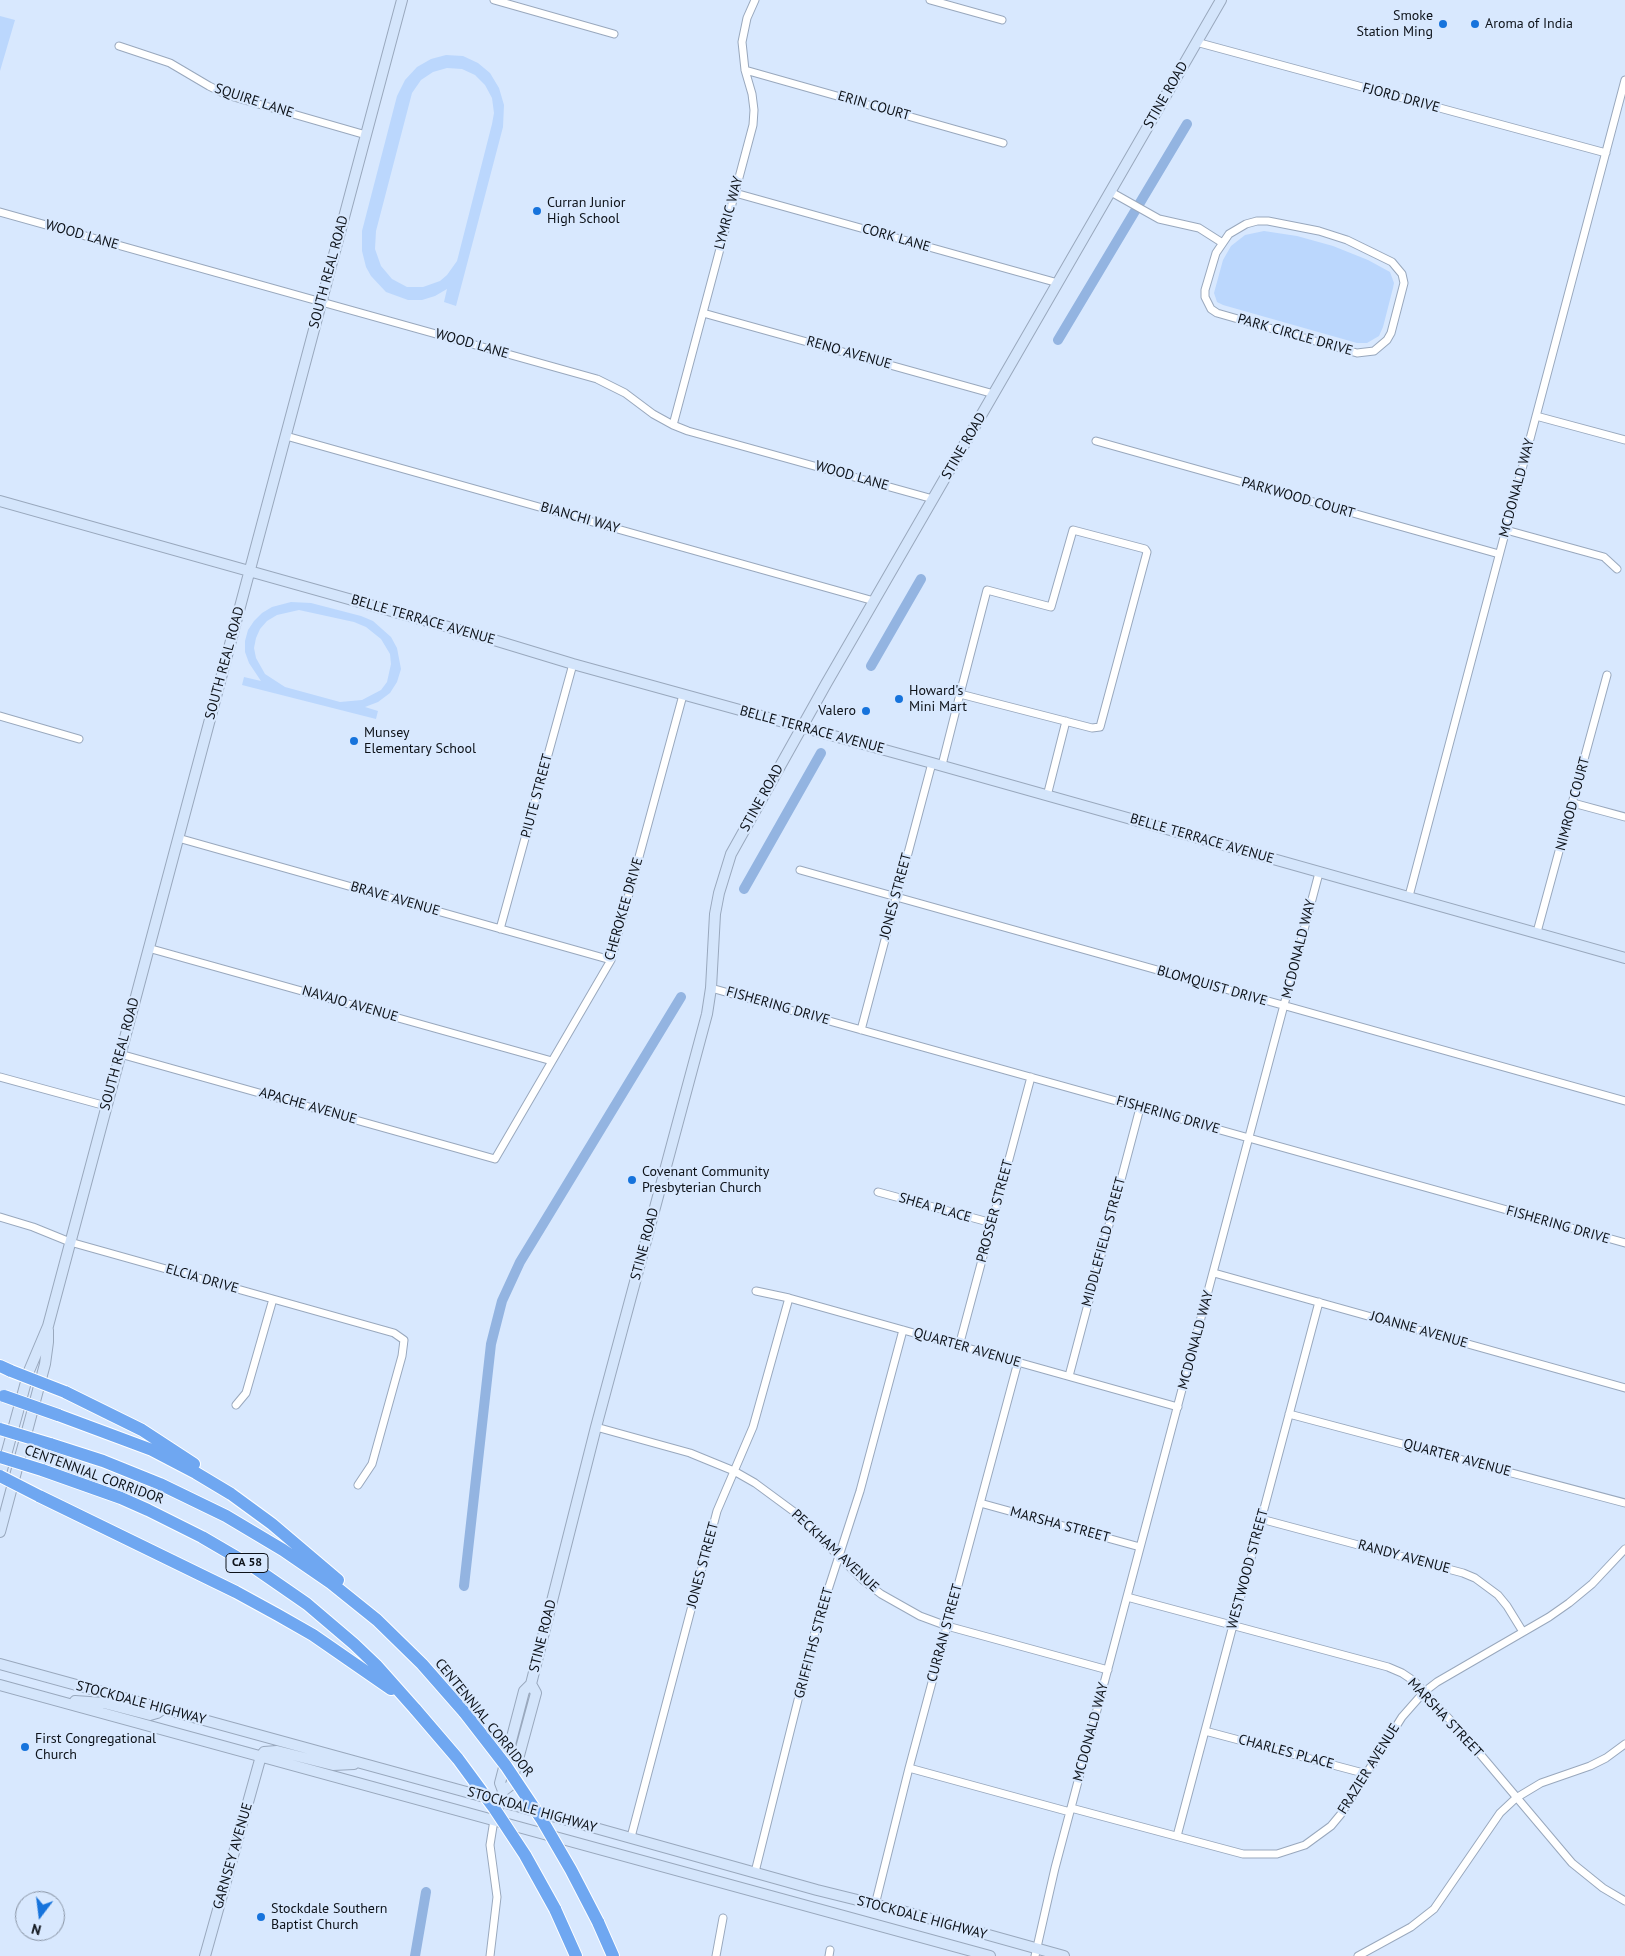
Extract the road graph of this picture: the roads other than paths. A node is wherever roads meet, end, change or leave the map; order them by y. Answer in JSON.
{"nodes":[{"id":1,"x":402,"y":0,"type":"edge"},
{"id":2,"x":494,"y":0,"type":"edge"},
{"id":3,"x":755,"y":0,"type":"edge"},
{"id":4,"x":930,"y":0,"type":"edge"},
{"id":5,"x":1220,"y":0,"type":"edge"},
{"id":6,"x":1002,"y":20,"type":"dead end"},
{"id":7,"x":614,"y":34,"type":"dead end"},
{"id":8,"x":1196,"y":42,"type":"junction"},
{"id":9,"x":119,"y":46,"type":"dead end"},
{"id":10,"x":745,"y":70,"type":"junction"},
{"id":11,"x":1625,"y":80,"type":"edge"},
{"id":12,"x":366,"y":135,"type":"junction"},
{"id":13,"x":1003,"y":142,"type":"dead end"},
{"id":14,"x":1606,"y":154,"type":"junction"},
{"id":15,"x":1111,"y":192,"type":"junction"},
{"id":16,"x":735,"y":193,"type":"junction"},
{"id":17,"x":0,"y":212,"type":"edge"},
{"id":18,"x":1221,"y":242,"type":"junction"},
{"id":19,"x":1058,"y":284,"type":"junction"},
{"id":20,"x":322,"y":302,"type":"junction"},
{"id":21,"x":703,"y":313,"type":"junction"},
{"id":22,"x":994,"y":394,"type":"junction"},
{"id":23,"x":1536,"y":416,"type":"junction"},
{"id":24,"x":673,"y":425,"type":"junction"},
{"id":25,"x":286,"y":436,"type":"junction"},
{"id":26,"x":1625,"y":440,"type":"edge"},
{"id":27,"x":1096,"y":441,"type":"dead end"},
{"id":28,"x":933,"y":499,"type":"junction"},
{"id":29,"x":0,"y":501,"type":"edge"},
{"id":30,"x":1506,"y":530,"type":"junction"},
{"id":31,"x":1500,"y":554,"type":"junction"},
{"id":32,"x":1617,"y":569,"type":"dead end"},
{"id":33,"x":250,"y":570,"type":"junction"},
{"id":34,"x":874,"y":601,"type":"junction"},
{"id":35,"x":573,"y":664,"type":"junction"},
{"id":36,"x":1607,"y":675,"type":"dead end"},
{"id":37,"x":960,"y":694,"type":"junction"},
{"id":38,"x":683,"y":695,"type":"junction"},
{"id":39,"x":0,"y":716,"type":"edge"},
{"id":40,"x":1066,"y":721,"type":"junction"},
{"id":41,"x":802,"y":727,"type":"junction"},
{"id":42,"x":79,"y":739,"type":"dead end"},
{"id":43,"x":937,"y":764,"type":"junction"},
{"id":44,"x":1047,"y":796,"type":"junction"},
{"id":45,"x":1573,"y":803,"type":"junction"},
{"id":46,"x":1625,"y":817,"type":"edge"},
{"id":47,"x":178,"y":838,"type":"junction"},
{"id":48,"x":800,"y":870,"type":"dead end"},
{"id":49,"x":1319,"y":872,"type":"junction"},
{"id":50,"x":1410,"y":896,"type":"junction"},
{"id":51,"x":896,"y":897,"type":"junction"},
{"id":52,"x":500,"y":929,"type":"junction"},
{"id":53,"x":1537,"y":932,"type":"junction"},
{"id":54,"x":148,"y":948,"type":"junction"},
{"id":55,"x":1625,"y":958,"type":"edge"},
{"id":56,"x":611,"y":960,"type":"junction"},
{"id":57,"x":711,"y":988,"type":"junction"},
{"id":58,"x":1285,"y":1006,"type":"junction"},
{"id":59,"x":861,"y":1030,"type":"junction"},
{"id":60,"x":120,"y":1054,"type":"junction"},
{"id":61,"x":552,"y":1061,"type":"junction"},
{"id":62,"x":0,"y":1077,"type":"edge"},
{"id":63,"x":1031,"y":1077,"type":"junction"},
{"id":64,"x":1625,"y":1101,"type":"edge"},
{"id":65,"x":106,"y":1106,"type":"junction"},
{"id":66,"x":1140,"y":1108,"type":"junction"},
{"id":67,"x":1250,"y":1138,"type":"junction"},
{"id":68,"x":495,"y":1159,"type":"joint"},
{"id":69,"x":878,"y":1192,"type":"dead end"},
{"id":70,"x":0,"y":1217,"type":"edge"},
{"id":71,"x":992,"y":1223,"type":"junction"},
{"id":72,"x":70,"y":1242,"type":"junction"},
{"id":73,"x":1625,"y":1243,"type":"edge"},
{"id":74,"x":1214,"y":1272,"type":"junction"},
{"id":75,"x":756,"y":1291,"type":"dead end"},
{"id":76,"x":789,"y":1298,"type":"junction"},
{"id":77,"x":272,"y":1299,"type":"junction"},
{"id":78,"x":1319,"y":1302,"type":"junction"},
{"id":79,"x":48,"y":1326,"type":"junction"},
{"id":80,"x":903,"y":1330,"type":"junction"},
{"id":81,"x":959,"y":1346,"type":"junction"},
{"id":82,"x":1018,"y":1362,"type":"junction"},
{"id":83,"x":6,"y":1369,"type":"edge"},
{"id":84,"x":1069,"y":1376,"type":"junction"},
{"id":85,"x":1625,"y":1388,"type":"edge"},
{"id":86,"x":2,"y":1395,"type":"edge"},
{"id":87,"x":236,"y":1405,"type":"dead end"},
{"id":88,"x":1178,"y":1407,"type":"junction"},
{"id":89,"x":1289,"y":1414,"type":"junction"},
{"id":90,"x":596,"y":1427,"type":"junction"},
{"id":91,"x":0,"y":1429,"type":"edge"},
{"id":92,"x":0,"y":1457,"type":"edge"},
{"id":93,"x":734,"y":1471,"type":"junction"},
{"id":94,"x":0,"y":1477,"type":"edge"},
{"id":95,"x":358,"y":1485,"type":"dead end"},
{"id":96,"x":1625,"y":1503,"type":"edge"},
{"id":97,"x":245,"y":1504,"type":"junction"},
{"id":98,"x":980,"y":1504,"type":"junction"},
{"id":99,"x":1261,"y":1519,"type":"junction"},
{"id":100,"x":0,"y":1532,"type":"edge"},
{"id":101,"x":1140,"y":1548,"type":"junction"},
{"id":102,"x":1625,"y":1549,"type":"edge"},
{"id":103,"x":839,"y":1556,"type":"junction"},
{"id":104,"x":1127,"y":1597,"type":"junction"},
{"id":105,"x":1233,"y":1625,"type":"junction"},
{"id":106,"x":947,"y":1626,"type":"junction"},
{"id":107,"x":1523,"y":1632,"type":"junction"},
{"id":108,"x":398,"y":1640,"type":"junction"},
{"id":109,"x":0,"y":1664,"type":"edge"},
{"id":110,"x":1108,"y":1670,"type":"junction"},
{"id":111,"x":0,"y":1685,"type":"edge"},
{"id":112,"x":1424,"y":1692,"type":"junction"},
{"id":113,"x":56,"y":1700,"type":"junction"},
{"id":114,"x":413,"y":1706,"type":"junction"},
{"id":115,"x":163,"y":1709,"type":"junction"},
{"id":116,"x":1205,"y":1731,"type":"junction"},
{"id":117,"x":1625,"y":1744,"type":"edge"},
{"id":118,"x":261,"y":1756,"type":"junction"},
{"id":119,"x":362,"y":1764,"type":"junction"},
{"id":120,"x":909,"y":1768,"type":"junction"},
{"id":121,"x":1367,"y":1774,"type":"junction"},
{"id":122,"x":1516,"y":1798,"type":"junction"},
{"id":123,"x":499,"y":1801,"type":"junction"},
{"id":124,"x":1070,"y":1810,"type":"junction"},
{"id":125,"x":494,"y":1820,"type":"junction"},
{"id":126,"x":1177,"y":1836,"type":"junction"},
{"id":127,"x":631,"y":1837,"type":"junction"},
{"id":128,"x":755,"y":1872,"type":"junction"},
{"id":129,"x":1625,"y":1900,"type":"edge"},
{"id":130,"x":875,"y":1905,"type":"junction"},
{"id":131,"x":723,"y":1918,"type":"dead end"},
{"id":132,"x":1035,"y":1952,"type":"edge"},
{"id":133,"x":206,"y":1956,"type":"edge"},
{"id":134,"x":490,"y":1956,"type":"edge"},
{"id":135,"x":576,"y":1956,"type":"edge"},
{"id":136,"x":613,"y":1956,"type":"edge"},
{"id":137,"x":716,"y":1956,"type":"edge"},
{"id":138,"x":990,"y":1956,"type":"edge"},
{"id":139,"x":1064,"y":1956,"type":"edge"},
{"id":140,"x":1358,"y":1956,"type":"edge"}],
"edges":[{"from":1,"to":12,"type":"street","name":"SOUTH REAL ROAD"},
{"from":2,"to":7,"type":"street"},
{"from":3,"to":10,"type":"street","name":"LYMRIC WAY"},
{"from":4,"to":6,"type":"street"},
{"from":5,"to":8,"type":"street","name":"STINE ROAD"},
{"from":8,"to":14,"type":"street","name":"FJORD DRIVE"},
{"from":8,"to":15,"type":"street","name":"STINE ROAD"},
{"from":9,"to":12,"type":"street","name":"SQUIRE LANE"},
{"from":10,"to":13,"type":"street","name":"ERIN COURT"},
{"from":10,"to":16,"type":"street","name":"LYMRIC WAY"},
{"from":11,"to":14,"type":"street","name":"MCDONALD WAY"},
{"from":12,"to":20,"type":"street","name":"SOUTH REAL ROAD"},
{"from":14,"to":23,"type":"street","name":"MCDONALD WAY"},
{"from":15,"to":18,"type":"street"},
{"from":15,"to":19,"type":"street","name":"STINE ROAD"},
{"from":16,"to":19,"type":"street","name":"CORK LANE"},
{"from":16,"to":21,"type":"street","name":"LYMRIC WAY"},
{"from":17,"to":20,"type":"street","name":"WOOD LANE"},
{"from":18,"to":18,"type":"street","name":"PARK CIRCLE DRIVE"},
{"from":19,"to":22,"type":"street","name":"STINE ROAD"},
{"from":20,"to":24,"type":"street","name":"WOOD LANE"},
{"from":20,"to":25,"type":"street","name":"SOUTH REAL ROAD"},
{"from":21,"to":22,"type":"street","name":"RENO AVENUE"},
{"from":21,"to":24,"type":"street","name":"LYMRIC WAY"},
{"from":22,"to":28,"type":"street","name":"STINE ROAD"},
{"from":23,"to":26,"type":"street"},
{"from":23,"to":30,"type":"street","name":"MCDONALD WAY"},
{"from":24,"to":28,"type":"street","name":"WOOD LANE"},
{"from":25,"to":33,"type":"street","name":"SOUTH REAL ROAD"},
{"from":25,"to":34,"type":"street","name":"BIANCHI WAY"},
{"from":27,"to":31,"type":"street","name":"PARKWOOD COURT"},
{"from":28,"to":34,"type":"street","name":"STINE ROAD"},
{"from":29,"to":33,"type":"street","name":"BELLE TERRACE AVENUE"},
{"from":30,"to":31,"type":"street","name":"MCDONALD WAY"},
{"from":30,"to":32,"type":"street"},
{"from":31,"to":50,"type":"street","name":"MCDONALD WAY"},
{"from":33,"to":35,"type":"street","name":"BELLE TERRACE AVENUE"},
{"from":33,"to":47,"type":"street","name":"SOUTH REAL ROAD"},
{"from":34,"to":41,"type":"street","name":"STINE ROAD"},
{"from":35,"to":38,"type":"street","name":"BELLE TERRACE AVENUE"},
{"from":35,"to":52,"type":"street","name":"PIUTE STREET"},
{"from":36,"to":45,"type":"street","name":"NIMROD COURT"},
{"from":37,"to":40,"type":"street"},
{"from":37,"to":40,"type":"street","name":"JONES STREET"},
{"from":37,"to":43,"type":"street","name":"JONES STREET"},
{"from":38,"to":41,"type":"street","name":"BELLE TERRACE AVENUE"},
{"from":38,"to":56,"type":"street","name":"CHEROKEE DRIVE"},
{"from":39,"to":42,"type":"street"},
{"from":40,"to":44,"type":"street"},
{"from":41,"to":43,"type":"street","name":"BELLE TERRACE AVENUE"},
{"from":41,"to":57,"type":"street","name":"STINE ROAD"},
{"from":43,"to":44,"type":"street","name":"BELLE TERRACE AVENUE"},
{"from":43,"to":51,"type":"street","name":"JONES STREET"},
{"from":44,"to":49,"type":"street","name":"BELLE TERRACE AVENUE"},
{"from":45,"to":46,"type":"street"},
{"from":45,"to":53,"type":"street","name":"NIMROD COURT"},
{"from":47,"to":52,"type":"street","name":"BRAVE AVENUE"},
{"from":47,"to":54,"type":"street","name":"SOUTH REAL ROAD"},
{"from":48,"to":51,"type":"street","name":"BLOMQUIST DRIVE"},
{"from":49,"to":50,"type":"street","name":"BELLE TERRACE AVENUE"},
{"from":49,"to":58,"type":"street","name":"MCDONALD WAY"},
{"from":50,"to":53,"type":"street","name":"BELLE TERRACE AVENUE"},
{"from":51,"to":58,"type":"street","name":"BLOMQUIST DRIVE"},
{"from":51,"to":59,"type":"street","name":"JONES STREET"},
{"from":52,"to":56,"type":"street","name":"BRAVE AVENUE"},
{"from":53,"to":55,"type":"street","name":"BELLE TERRACE AVENUE"},
{"from":54,"to":60,"type":"street","name":"SOUTH REAL ROAD"},
{"from":54,"to":61,"type":"street","name":"NAVAJO AVENUE"},
{"from":56,"to":61,"type":"street","name":"CHEROKEE DRIVE"},
{"from":57,"to":59,"type":"street","name":"FISHERING DRIVE"},
{"from":57,"to":90,"type":"street","name":"STINE ROAD"},
{"from":58,"to":64,"type":"street","name":"BLOMQUIST DRIVE"},
{"from":58,"to":67,"type":"street","name":"MCDONALD WAY"},
{"from":59,"to":63,"type":"street","name":"FISHERING DRIVE"},
{"from":60,"to":65,"type":"street","name":"SOUTH REAL ROAD"},
{"from":60,"to":68,"type":"street","name":"APACHE AVENUE"},
{"from":61,"to":68,"type":"street","name":"CHEROKEE DRIVE"},
{"from":62,"to":65,"type":"street"},
{"from":63,"to":66,"type":"street","name":"FISHERING DRIVE"},
{"from":63,"to":71,"type":"street","name":"PROSSER STREET"},
{"from":65,"to":72,"type":"street","name":"SOUTH REAL ROAD"},
{"from":66,"to":67,"type":"street","name":"FISHERING DRIVE"},
{"from":66,"to":84,"type":"street","name":"MIDDLEFIELD STREET"},
{"from":67,"to":73,"type":"street","name":"FISHERING DRIVE"},
{"from":67,"to":74,"type":"street","name":"MCDONALD WAY"},
{"from":69,"to":71,"type":"street","name":"SHEA PLACE"},
{"from":70,"to":72,"type":"street","name":"ELCIA DRIVE"},
{"from":71,"to":81,"type":"street","name":"PROSSER STREET"},
{"from":72,"to":77,"type":"street","name":"ELCIA DRIVE"},
{"from":72,"to":79,"type":"street","name":"SOUTH REAL ROAD"},
{"from":74,"to":78,"type":"street","name":"JOANNE AVENUE"},
{"from":74,"to":88,"type":"street","name":"MCDONALD WAY"},
{"from":75,"to":76,"type":"street","name":"QUARTER AVENUE"},
{"from":76,"to":80,"type":"street","name":"QUARTER AVENUE"},
{"from":76,"to":93,"type":"street","name":"JONES STREET"},
{"from":77,"to":87,"type":"street"},
{"from":77,"to":95,"type":"street","name":"ELCIA DRIVE"},
{"from":78,"to":85,"type":"street","name":"JOANNE AVENUE"},
{"from":78,"to":89,"type":"street","name":"WESTWOOD STREET"},
{"from":79,"to":94,"type":"street","name":"SOUTH REAL ROAD"},
{"from":79,"to":100,"type":"street","name":"SOUTH REAL ROAD"},
{"from":80,"to":81,"type":"street","name":"QUARTER AVENUE"},
{"from":80,"to":103,"type":"street","name":"GRIFFITHS STREET"},
{"from":81,"to":82,"type":"street","name":"QUARTER AVENUE"},
{"from":82,"to":84,"type":"street","name":"QUARTER AVENUE"},
{"from":82,"to":98,"type":"street","name":"CURRAN STREET"},
{"from":83,"to":97,"type":"highway","bridge":true},
{"from":84,"to":88,"type":"street","name":"QUARTER AVENUE"},
{"from":86,"to":97,"type":"highway","bridge":true},
{"from":88,"to":101,"type":"street","name":"MCDONALD WAY"},
{"from":89,"to":96,"type":"street","name":"QUARTER AVENUE"},
{"from":89,"to":99,"type":"street","name":"WESTWOOD STREET"},
{"from":90,"to":93,"type":"street","name":"PECKHAM AVENUE"},
{"from":90,"to":123,"type":"street","name":"STINE ROAD"},
{"from":91,"to":108,"type":"highway","name":"CENTENNIAL CORRIDOR","number":"CA 58","bridge":true},
{"from":92,"to":114,"type":"highway","name":"CENTENNIAL CORRIDOR","number":"CA 58","bridge":true},
{"from":93,"to":103,"type":"street","name":"PECKHAM AVENUE"},
{"from":93,"to":127,"type":"street","name":"JONES STREET"},
{"from":94,"to":114,"type":"highway","bridge":true},
{"from":97,"to":108,"type":"highway"},
{"from":98,"to":101,"type":"street","name":"MARSHA STREET"},
{"from":98,"to":106,"type":"street","name":"CURRAN STREET"},
{"from":99,"to":105,"type":"street","name":"WESTWOOD STREET"},
{"from":99,"to":107,"type":"street","name":"RANDY AVENUE"},
{"from":101,"to":104,"type":"street","name":"MCDONALD WAY"},
{"from":102,"to":107,"type":"street","name":"FRAZIER AVENUE"},
{"from":103,"to":106,"type":"street","name":"PECKHAM AVENUE"},
{"from":103,"to":128,"type":"street","name":"GRIFFITHS STREET"},
{"from":104,"to":105,"type":"street","name":"MARSHA STREET"},
{"from":104,"to":110,"type":"street","name":"MCDONALD WAY"},
{"from":105,"to":112,"type":"street","name":"MARSHA STREET"},
{"from":105,"to":116,"type":"street","name":"WESTWOOD STREET"},
{"from":106,"to":110,"type":"street","name":"PECKHAM AVENUE"},
{"from":106,"to":120,"type":"street","name":"CURRAN STREET"},
{"from":107,"to":112,"type":"street","name":"FRAZIER AVENUE"},
{"from":108,"to":136,"type":"highway","name":"CENTENNIAL CORRIDOR","number":"CA 58","bridge":true},
{"from":109,"to":115,"type":"street","name":"STOCKDALE HIGHWAY"},
{"from":110,"to":124,"type":"street","name":"MCDONALD WAY"},
{"from":111,"to":113,"type":"street","name":"STOCKDALE HIGHWAY"},
{"from":112,"to":121,"type":"street","name":"FRAZIER AVENUE"},
{"from":112,"to":122,"type":"street","name":"MARSHA STREET"},
{"from":113,"to":115,"type":"street"},
{"from":113,"to":118,"type":"street","name":"STOCKDALE HIGHWAY"},
{"from":114,"to":135,"type":"highway","name":"CENTENNIAL CORRIDOR","number":"CA 58","bridge":true},
{"from":115,"to":119,"type":"street","name":"STOCKDALE HIGHWAY"},
{"from":116,"to":121,"type":"street","name":"CHARLES PLACE"},
{"from":116,"to":126,"type":"street","name":"WESTWOOD STREET"},
{"from":117,"to":122,"type":"street"},
{"from":118,"to":119,"type":"street"},
{"from":118,"to":125,"type":"street","name":"STOCKDALE HIGHWAY"},
{"from":118,"to":133,"type":"street","name":"GARNSEY AVENUE"},
{"from":119,"to":123,"type":"street","name":"STOCKDALE HIGHWAY"},
{"from":120,"to":124,"type":"street","name":"FRAZIER AVENUE"},
{"from":120,"to":130,"type":"street","name":"CURRAN STREET"},
{"from":121,"to":126,"type":"street","name":"FRAZIER AVENUE"},
{"from":122,"to":129,"type":"street","name":"MARSHA STREET"},
{"from":122,"to":140,"type":"street"},
{"from":123,"to":125,"type":"street","name":"STINE ROAD"},
{"from":123,"to":127,"type":"street","name":"STOCKDALE HIGHWAY"},
{"from":124,"to":126,"type":"street","name":"FRAZIER AVENUE"},
{"from":124,"to":132,"type":"street","name":"MCDONALD WAY"},
{"from":125,"to":134,"type":"street"},
{"from":125,"to":138,"type":"street","name":"STOCKDALE HIGHWAY"},
{"from":127,"to":128,"type":"street","name":"STOCKDALE HIGHWAY"},
{"from":128,"to":130,"type":"street","name":"STOCKDALE HIGHWAY"},
{"from":130,"to":132,"type":"street","name":"STOCKDALE HIGHWAY"},
{"from":131,"to":137,"type":"street"},
{"from":132,"to":139,"type":"street","name":"STOCKDALE HIGHWAY"}]}
